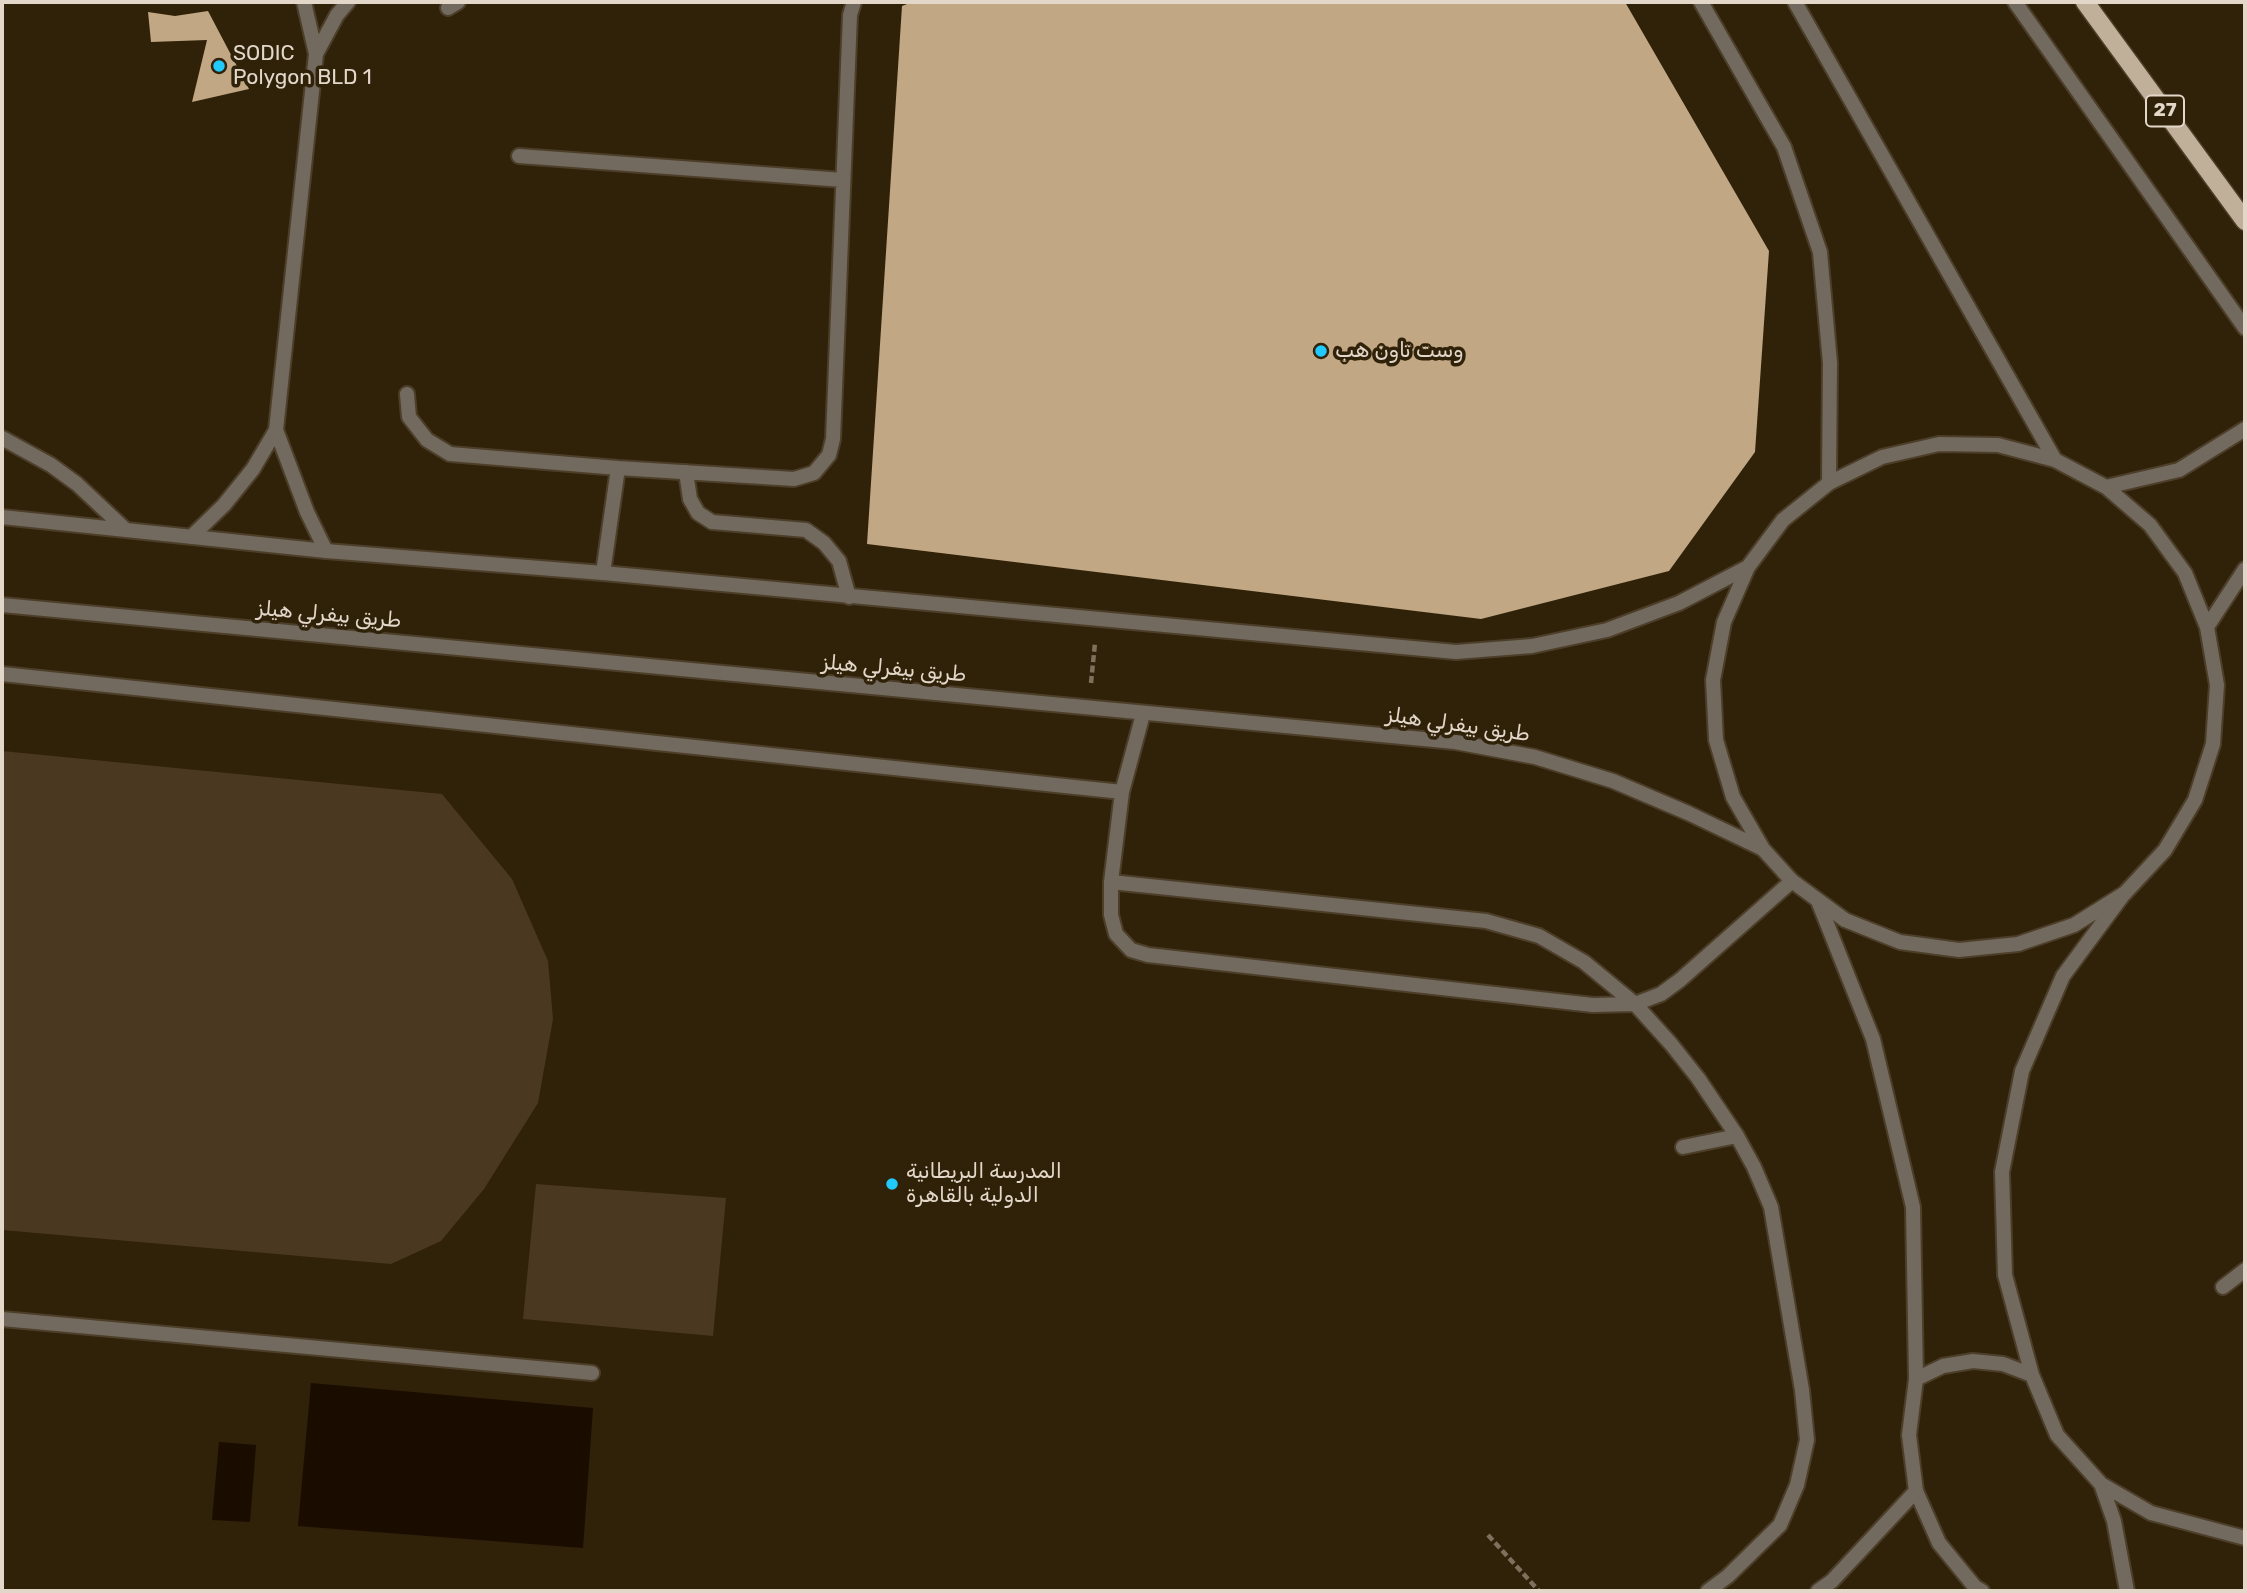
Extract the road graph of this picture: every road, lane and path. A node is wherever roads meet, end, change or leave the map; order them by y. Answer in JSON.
{"nodes":[{"id":1,"x":304,"y":2,"type":"edge"},
{"id":2,"x":348,"y":2,"type":"edge"},
{"id":3,"x":854,"y":2,"type":"edge"},
{"id":4,"x":1701,"y":2,"type":"edge"},
{"id":5,"x":1795,"y":2,"type":"edge"},
{"id":6,"x":2014,"y":2,"type":"edge"},
{"id":7,"x":2085,"y":2,"type":"edge"},
{"id":8,"x":316,"y":54,"type":"junction"},
{"id":9,"x":519,"y":156,"type":"dead end"},
{"id":10,"x":843,"y":180,"type":"junction"},
{"id":11,"x":2245,"y":221,"type":"edge"},
{"id":12,"x":2245,"y":328,"type":"edge"},
{"id":13,"x":407,"y":394,"type":"dead end"},
{"id":14,"x":2245,"y":429,"type":"edge"},
{"id":15,"x":276,"y":430,"type":"junction"},
{"id":16,"x":2,"y":438,"type":"edge"},
{"id":17,"x":2054,"y":460,"type":"junction"},
{"id":18,"x":618,"y":468,"type":"junction"},
{"id":19,"x":686,"y":472,"type":"junction"},
{"id":20,"x":1829,"y":483,"type":"junction"},
{"id":21,"x":2106,"y":487,"type":"junction"},
{"id":22,"x":2,"y":517,"type":"edge"},
{"id":23,"x":126,"y":530,"type":"junction"},
{"id":24,"x":191,"y":537,"type":"junction"},
{"id":25,"x":326,"y":551,"type":"junction"},
{"id":26,"x":1748,"y":567,"type":"junction"},
{"id":27,"x":2245,"y":569,"type":"edge"},
{"id":28,"x":603,"y":573,"type":"junction"},
{"id":29,"x":849,"y":597,"type":"junction"},
{"id":30,"x":2,"y":605,"type":"edge"},
{"id":31,"x":1096,"y":620,"type":"junction"},
{"id":32,"x":2207,"y":627,"type":"junction"},
{"id":33,"x":2,"y":674,"type":"edge"},
{"id":34,"x":1090,"y":708,"type":"junction"},
{"id":35,"x":1143,"y":713,"type":"junction"},
{"id":36,"x":1122,"y":792,"type":"junction"},
{"id":37,"x":1763,"y":849,"type":"junction"},
{"id":38,"x":1792,"y":881,"type":"junction"},
{"id":39,"x":1111,"y":882,"type":"junction"},
{"id":40,"x":2125,"y":893,"type":"junction"},
{"id":41,"x":1818,"y":901,"type":"junction"},
{"id":42,"x":1635,"y":1004,"type":"junction"},
{"id":43,"x":1737,"y":1136,"type":"junction"},
{"id":44,"x":1683,"y":1147,"type":"dead end"},
{"id":45,"x":2245,"y":1270,"type":"edge"},
{"id":46,"x":2224,"y":1287,"type":"dead end"},
{"id":47,"x":2,"y":1319,"type":"edge"},
{"id":48,"x":593,"y":1373,"type":"dead end"},
{"id":49,"x":2032,"y":1375,"type":"junction"},
{"id":50,"x":1916,"y":1379,"type":"junction"},
{"id":51,"x":2101,"y":1484,"type":"junction"},
{"id":52,"x":1916,"y":1491,"type":"junction"},
{"id":53,"x":1488,"y":1535,"type":"dead end"},
{"id":54,"x":2245,"y":1538,"type":"edge"},
{"id":55,"x":1973,"y":1590,"type":"edge"},
{"id":56,"x":1539,"y":1591,"type":"edge"},
{"id":57,"x":1708,"y":1591,"type":"edge"},
{"id":58,"x":1818,"y":1591,"type":"edge"},
{"id":59,"x":2127,"y":1591,"type":"edge"}],
"edges":[{"from":1,"to":8,"type":"street"},
{"from":2,"to":8,"type":"street"},
{"from":3,"to":10,"type":"street"},
{"from":4,"to":20,"type":"street"},
{"from":5,"to":17,"type":"street"},
{"from":6,"to":12,"type":"street"},
{"from":7,"to":11,"type":"main road","number":"27"},
{"from":8,"to":15,"type":"street"},
{"from":9,"to":10,"type":"street"},
{"from":10,"to":19,"type":"street"},
{"from":13,"to":18,"type":"street"},
{"from":14,"to":21,"type":"street"},
{"from":15,"to":24,"type":"street"},
{"from":15,"to":25,"type":"street"},
{"from":16,"to":23,"type":"street"},
{"from":17,"to":20,"type":"street"},
{"from":17,"to":21,"type":"street"},
{"from":18,"to":19,"type":"street"},
{"from":18,"to":28,"type":"street"},
{"from":19,"to":29,"type":"street"},
{"from":20,"to":26,"type":"street"},
{"from":21,"to":32,"type":"street"},
{"from":22,"to":23,"type":"street"},
{"from":23,"to":24,"type":"street"},
{"from":24,"to":25,"type":"street"},
{"from":25,"to":28,"type":"street"},
{"from":26,"to":31,"type":"street"},
{"from":26,"to":37,"type":"street"},
{"from":27,"to":32,"type":"street"},
{"from":28,"to":29,"type":"street"},
{"from":29,"to":31,"type":"street"},
{"from":30,"to":34,"type":"street","name":"طريق بيفرلي هيلز"},
{"from":31,"to":34,"type":"path"},
{"from":32,"to":40,"type":"street"},
{"from":33,"to":36,"type":"street"},
{"from":34,"to":35,"type":"street","name":"طريق بيفرلي هيلز"},
{"from":35,"to":36,"type":"street"},
{"from":35,"to":37,"type":"street","name":"طريق بيفرلي هيلز"},
{"from":36,"to":39,"type":"street"},
{"from":37,"to":38,"type":"street"},
{"from":38,"to":41,"type":"street"},
{"from":38,"to":42,"type":"street"},
{"from":39,"to":42,"type":"street"},
{"from":39,"to":42,"type":"street"},
{"from":40,"to":41,"type":"street"},
{"from":40,"to":49,"type":"street"},
{"from":41,"to":50,"type":"street"},
{"from":42,"to":43,"type":"street"},
{"from":43,"to":44,"type":"street"},
{"from":43,"to":57,"type":"street"},
{"from":45,"to":46,"type":"street"},
{"from":47,"to":48,"type":"street"},
{"from":49,"to":50,"type":"street"},
{"from":49,"to":51,"type":"street"},
{"from":50,"to":52,"type":"street"},
{"from":51,"to":54,"type":"street"},
{"from":51,"to":59,"type":"street"},
{"from":52,"to":55,"type":"street"},
{"from":52,"to":58,"type":"street"},
{"from":53,"to":56,"type":"path"}]}
